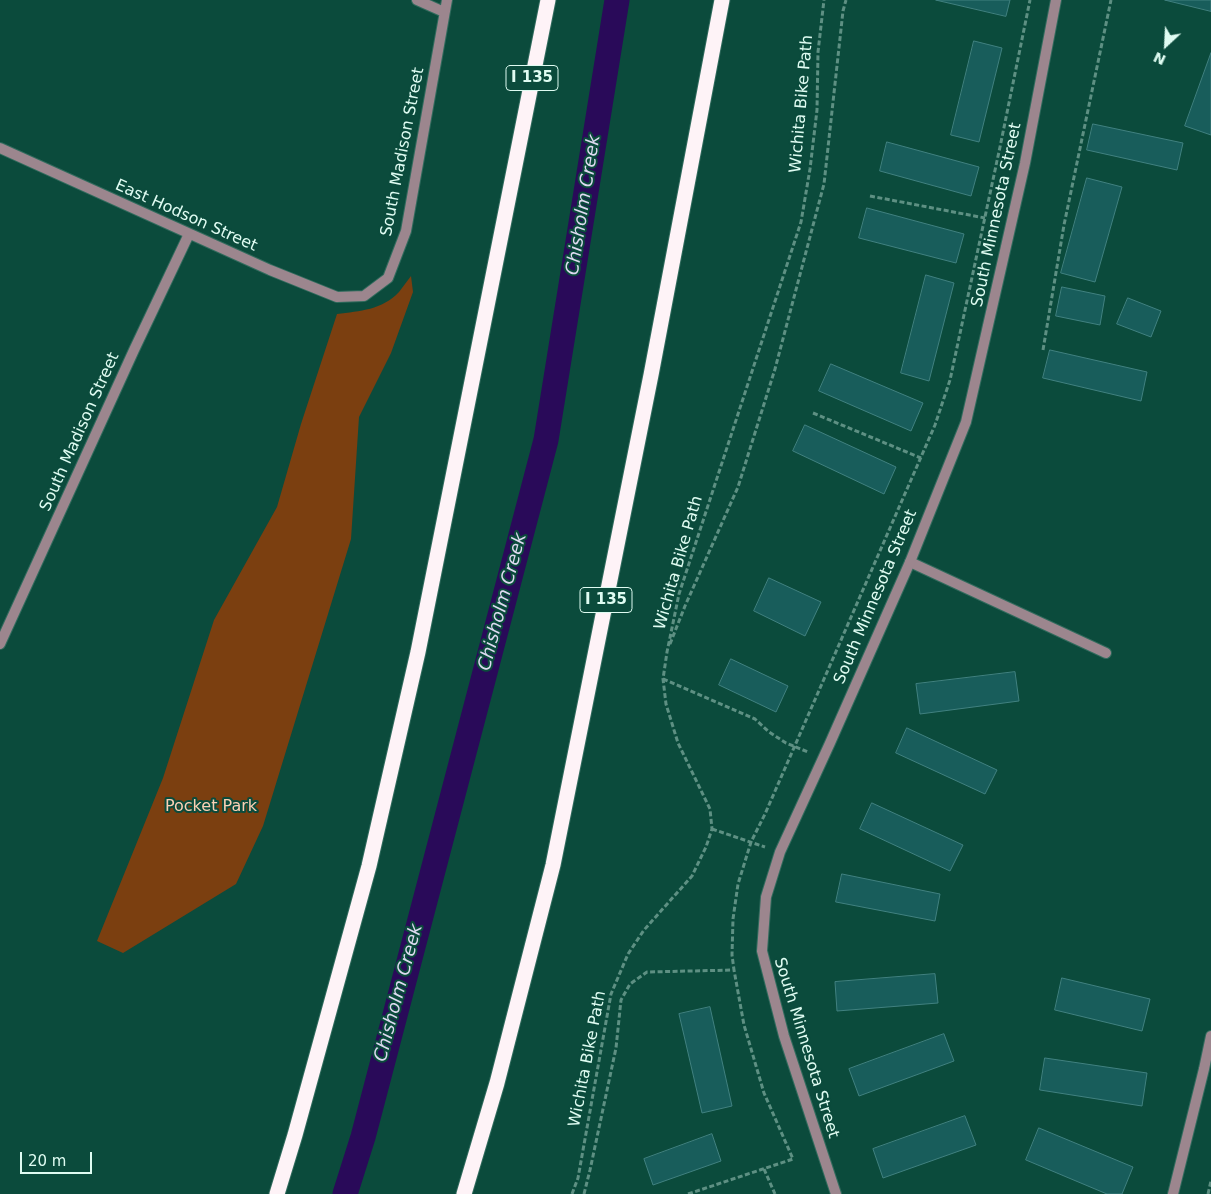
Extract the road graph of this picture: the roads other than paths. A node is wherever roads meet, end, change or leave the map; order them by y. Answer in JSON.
{"nodes":[{"id":1,"x":417,"y":0,"type":"edge"},
{"id":2,"x":447,"y":0,"type":"edge"},
{"id":3,"x":548,"y":0,"type":"edge"},
{"id":4,"x":722,"y":0,"type":"edge"},
{"id":5,"x":1056,"y":0,"type":"edge"},
{"id":6,"x":444,"y":12,"type":"junction"},
{"id":7,"x":0,"y":148,"type":"edge"},
{"id":8,"x":189,"y":234,"type":"junction"},
{"id":9,"x":364,"y":296,"type":"joint"},
{"id":10,"x":910,"y":562,"type":"junction"},
{"id":11,"x":0,"y":644,"type":"edge"},
{"id":12,"x":1106,"y":653,"type":"dead end"},
{"id":13,"x":1211,"y":1036,"type":"edge"},
{"id":14,"x":278,"y":1194,"type":"edge"},
{"id":15,"x":464,"y":1194,"type":"edge"},
{"id":16,"x":836,"y":1194,"type":"edge"},
{"id":17,"x":1173,"y":1194,"type":"edge"}],
"edges":[{"from":1,"to":6,"type":"street"},
{"from":2,"to":6,"type":"street","name":"South Madison Street"},
{"from":3,"to":14,"type":"highway","number":"I 135"},
{"from":4,"to":15,"type":"highway","number":"I 135"},
{"from":5,"to":10,"type":"street","name":"South Minnesota Street"},
{"from":6,"to":9,"type":"street","name":"South Madison Street"},
{"from":7,"to":8,"type":"street","name":"East Hodson Street"},
{"from":8,"to":9,"type":"street","name":"East Hodson Street"},
{"from":8,"to":11,"type":"street","name":"South Madison Street"},
{"from":10,"to":12,"type":"street"},
{"from":10,"to":16,"type":"street","name":"South Minnesota Street"},
{"from":13,"to":17,"type":"street"}]}
